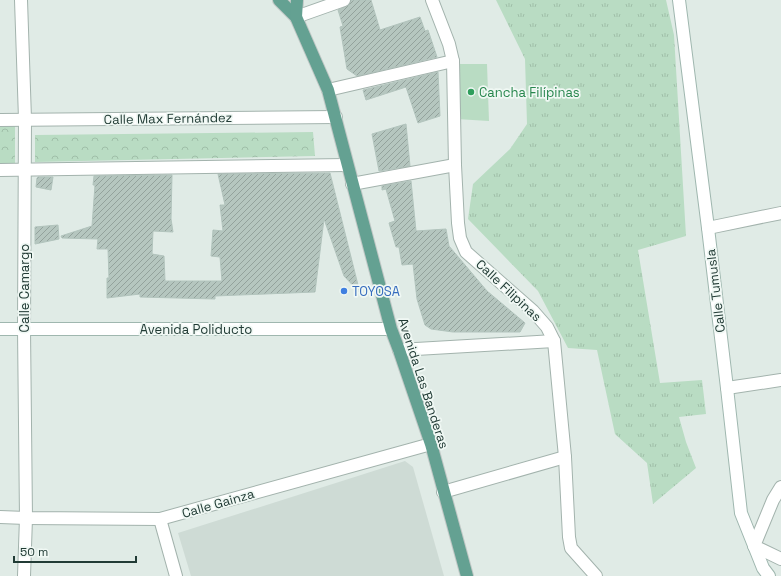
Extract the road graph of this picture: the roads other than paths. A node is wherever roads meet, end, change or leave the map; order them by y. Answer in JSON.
{"nodes":[{"id":1,"x":21,"y":0,"type":"edge"},
{"id":2,"x":279,"y":0,"type":"edge"},
{"id":3,"x":297,"y":0,"type":"edge"},
{"id":4,"x":344,"y":0,"type":"edge"},
{"id":5,"x":432,"y":0,"type":"edge"},
{"id":6,"x":679,"y":0,"type":"edge"},
{"id":7,"x":296,"y":17,"type":"junction"},
{"id":8,"x":453,"y":61,"type":"junction"},
{"id":9,"x":328,"y":90,"type":"junction"},
{"id":10,"x":336,"y":117,"type":"junction"},
{"id":11,"x":25,"y":119,"type":"junction"},
{"id":12,"x":0,"y":120,"type":"edge"},
{"id":13,"x":347,"y":164,"type":"junction"},
{"id":14,"x":455,"y":165,"type":"junction"},
{"id":15,"x":25,"y":169,"type":"junction"},
{"id":16,"x":0,"y":170,"type":"edge"},
{"id":17,"x":352,"y":184,"type":"junction"},
{"id":18,"x":781,"y":213,"type":"edge"},
{"id":19,"x":708,"y":228,"type":"junction"},
{"id":20,"x":0,"y":329,"type":"edge"},
{"id":21,"x":24,"y":329,"type":"junction"},
{"id":22,"x":391,"y":329,"type":"junction"},
{"id":23,"x":554,"y":341,"type":"junction"},
{"id":24,"x":399,"y":350,"type":"junction"},
{"id":25,"x":781,"y":380,"type":"edge"},
{"id":26,"x":727,"y":388,"type":"junction"},
{"id":27,"x":431,"y":444,"type":"junction"},
{"id":28,"x":565,"y":457,"type":"junction"},
{"id":29,"x":781,"y":488,"type":"edge"},
{"id":30,"x":443,"y":492,"type":"junction"},
{"id":31,"x":0,"y":517,"type":"edge"},
{"id":32,"x":26,"y":518,"type":"junction"},
{"id":33,"x":160,"y":520,"type":"junction"},
{"id":34,"x":754,"y":546,"type":"junction"},
{"id":35,"x":781,"y":559,"type":"edge"},
{"id":36,"x":24,"y":576,"type":"edge"},
{"id":37,"x":176,"y":576,"type":"edge"},
{"id":38,"x":467,"y":576,"type":"edge"},
{"id":39,"x":596,"y":576,"type":"edge"},
{"id":40,"x":769,"y":576,"type":"edge"}],
"edges":[{"from":1,"to":11,"type":"street","name":"Calle Camargo"},
{"from":2,"to":7,"type":"main road","name":"Avenida Las Banderas"},
{"from":3,"to":7,"type":"main road","name":"Avenida Las Banderas"},
{"from":4,"to":7,"type":"street"},
{"from":5,"to":8,"type":"street","name":"Calle Filipinas"},
{"from":6,"to":19,"type":"street","name":"Calle Tumusla"},
{"from":7,"to":9,"type":"main road","name":"Avenida Las Banderas"},
{"from":8,"to":9,"type":"street"},
{"from":8,"to":14,"type":"street","name":"Calle Filipinas"},
{"from":9,"to":10,"type":"main road","name":"Avenida Las Banderas"},
{"from":10,"to":11,"type":"street","name":"Calle Max Fernández"},
{"from":10,"to":13,"type":"main road","name":"Avenida Las Banderas"},
{"from":11,"to":12,"type":"street","name":"Calle Max Fernández"},
{"from":11,"to":15,"type":"street","name":"Calle Camargo"},
{"from":13,"to":15,"type":"street"},
{"from":13,"to":17,"type":"main road","name":"Avenida Las Banderas"},
{"from":14,"to":17,"type":"street"},
{"from":14,"to":23,"type":"street","name":"Calle Filipinas"},
{"from":15,"to":16,"type":"street"},
{"from":15,"to":21,"type":"street","name":"Calle Camargo"},
{"from":17,"to":22,"type":"main road","name":"Avenida Las Banderas"},
{"from":18,"to":19,"type":"street"},
{"from":19,"to":26,"type":"street","name":"Calle Tumusla"},
{"from":20,"to":21,"type":"street","name":"Avenida Poliducto"},
{"from":21,"to":22,"type":"street","name":"Avenida Poliducto"},
{"from":21,"to":32,"type":"street","name":"Calle Camargo"},
{"from":22,"to":24,"type":"main road","name":"Avenida Las Banderas"},
{"from":23,"to":24,"type":"street"},
{"from":23,"to":28,"type":"street","name":"Calle Filipinas"},
{"from":24,"to":27,"type":"main road","name":"Avenida Las Banderas"},
{"from":25,"to":26,"type":"street"},
{"from":26,"to":34,"type":"street","name":"Calle Tumusla"},
{"from":27,"to":30,"type":"main road","name":"Avenida Las Banderas"},
{"from":27,"to":33,"type":"street","name":"Calle Gainza"},
{"from":28,"to":30,"type":"street"},
{"from":28,"to":39,"type":"street","name":"Calle Filipinas"},
{"from":29,"to":34,"type":"street"},
{"from":30,"to":38,"type":"main road","name":"Avenida Las Banderas"},
{"from":31,"to":32,"type":"street","name":"Calle Gainza"},
{"from":32,"to":33,"type":"street","name":"Calle Gainza"},
{"from":32,"to":36,"type":"street","name":"Calle Camargo"},
{"from":33,"to":37,"type":"street"},
{"from":34,"to":35,"type":"street"},
{"from":34,"to":40,"type":"street","name":"Calle Tumusla"}]}
